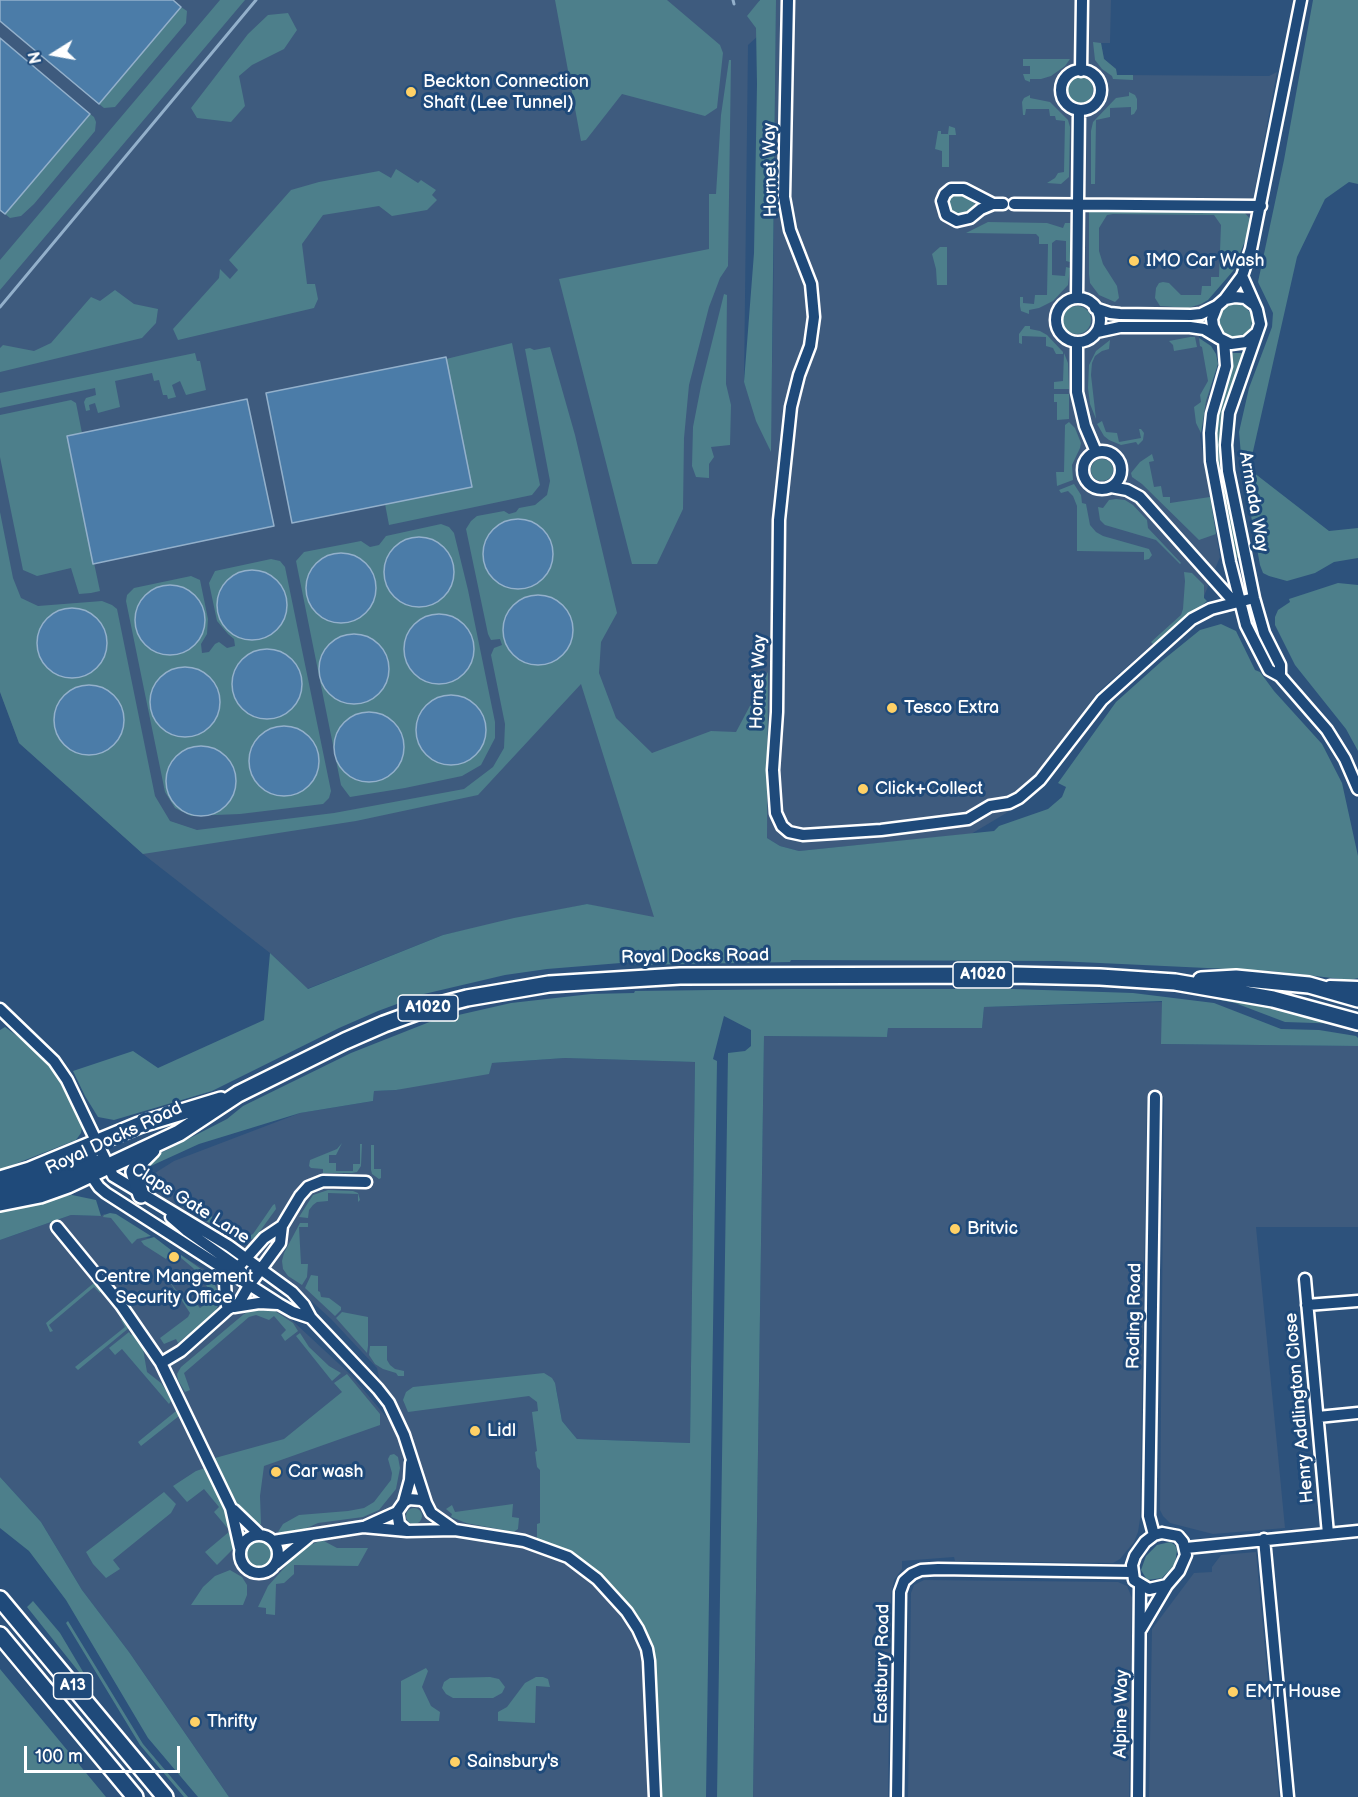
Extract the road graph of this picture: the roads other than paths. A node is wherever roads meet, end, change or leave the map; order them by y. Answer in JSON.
{"nodes":[{"id":1,"x":788,"y":0,"type":"edge"},
{"id":2,"x":1082,"y":0,"type":"edge"},
{"id":3,"x":1301,"y":0,"type":"edge"},
{"id":4,"x":1081,"y":70,"type":"junction"},
{"id":5,"x":1078,"y":110,"type":"junction"},
{"id":6,"x":1003,"y":204,"type":"dead end"},
{"id":7,"x":1079,"y":206,"type":"junction"},
{"id":8,"x":1261,"y":207,"type":"junction"},
{"id":9,"x":1242,"y":276,"type":"junction"},
{"id":10,"x":1077,"y":298,"type":"junction"},
{"id":11,"x":1221,"y":303,"type":"junction"},
{"id":12,"x":1253,"y":304,"type":"junction"},
{"id":13,"x":1095,"y":308,"type":"junction"},
{"id":14,"x":1257,"y":331,"type":"junction"},
{"id":15,"x":1097,"y":332,"type":"junction"},
{"id":16,"x":1221,"y":339,"type":"junction"},
{"id":17,"x":1077,"y":342,"type":"junction"},
{"id":18,"x":1096,"y":452,"type":"junction"},
{"id":19,"x":1111,"y":487,"type":"junction"},
{"id":20,"x":1254,"y":598,"type":"junction"},
{"id":21,"x":1237,"y":602,"type":"junction"},
{"id":22,"x":1280,"y":676,"type":"junction"},
{"id":23,"x":1358,"y":789,"type":"edge"},
{"id":24,"x":1174,"y":982,"type":"junction"},
{"id":25,"x":1309,"y":985,"type":"junction"},
{"id":26,"x":1358,"y":987,"type":"edge"},
{"id":27,"x":1358,"y":999,"type":"edge"},
{"id":28,"x":0,"y":1009,"type":"edge"},
{"id":29,"x":1358,"y":1022,"type":"edge"},
{"id":30,"x":238,"y":1094,"type":"junction"},
{"id":31,"x":1155,"y":1097,"type":"dead end"},
{"id":32,"x":164,"y":1140,"type":"junction"},
{"id":33,"x":96,"y":1142,"type":"junction"},
{"id":34,"x":107,"y":1166,"type":"junction"},
{"id":35,"x":90,"y":1168,"type":"junction"},
{"id":36,"x":0,"y":1179,"type":"edge"},
{"id":37,"x":366,"y":1182,"type":"dead end"},
{"id":38,"x":0,"y":1190,"type":"edge"},
{"id":39,"x":141,"y":1195,"type":"junction"},
{"id":40,"x":0,"y":1203,"type":"edge"},
{"id":41,"x":282,"y":1226,"type":"junction"},
{"id":42,"x":57,"y":1227,"type":"dead end"},
{"id":43,"x":239,"y":1266,"type":"junction"},
{"id":44,"x":222,"y":1267,"type":"junction"},
{"id":45,"x":261,"y":1270,"type":"junction"},
{"id":46,"x":1305,"y":1279,"type":"dead end"},
{"id":47,"x":250,"y":1284,"type":"junction"},
{"id":48,"x":1358,"y":1301,"type":"edge"},
{"id":49,"x":279,"y":1304,"type":"junction"},
{"id":50,"x":1307,"y":1305,"type":"junction"},
{"id":51,"x":231,"y":1308,"type":"junction"},
{"id":52,"x":311,"y":1318,"type":"junction"},
{"id":53,"x":161,"y":1363,"type":"junction"},
{"id":54,"x":1358,"y":1413,"type":"edge"},
{"id":55,"x":1318,"y":1416,"type":"junction"},
{"id":56,"x":411,"y":1463,"type":"junction"},
{"id":57,"x":404,"y":1502,"type":"junction"},
{"id":58,"x":231,"y":1508,"type":"junction"},
{"id":59,"x":428,"y":1508,"type":"junction"},
{"id":60,"x":397,"y":1512,"type":"junction"},
{"id":61,"x":363,"y":1527,"type":"junction"},
{"id":62,"x":424,"y":1530,"type":"junction"},
{"id":63,"x":455,"y":1530,"type":"junction"},
{"id":64,"x":407,"y":1531,"type":"junction"},
{"id":65,"x":1358,"y":1531,"type":"edge"},
{"id":66,"x":1328,"y":1534,"type":"junction"},
{"id":67,"x":260,"y":1535,"type":"junction"},
{"id":68,"x":1154,"y":1535,"type":"junction"},
{"id":69,"x":310,"y":1536,"type":"junction"},
{"id":70,"x":1264,"y":1539,"type":"junction"},
{"id":71,"x":273,"y":1541,"type":"junction"},
{"id":72,"x":240,"y":1548,"type":"junction"},
{"id":73,"x":1186,"y":1548,"type":"junction"},
{"id":74,"x":276,"y":1564,"type":"junction"},
{"id":75,"x":1132,"y":1572,"type":"junction"},
{"id":76,"x":1140,"y":1585,"type":"junction"},
{"id":77,"x":1167,"y":1585,"type":"junction"},
{"id":78,"x":0,"y":1599,"type":"edge"},
{"id":79,"x":1140,"y":1631,"type":"junction"},
{"id":80,"x":3,"y":1640,"type":"edge"},
{"id":81,"x":135,"y":1797,"type":"edge"},
{"id":82,"x":165,"y":1797,"type":"edge"},
{"id":83,"x":655,"y":1797,"type":"edge"},
{"id":84,"x":897,"y":1797,"type":"edge"},
{"id":85,"x":1138,"y":1797,"type":"edge"},
{"id":86,"x":1288,"y":1797,"type":"edge"}],
"edges":[{"from":1,"to":21,"type":"street","name":"Hornet Way"},
{"from":2,"to":4,"type":"street"},
{"from":3,"to":8,"type":"street"},
{"from":4,"to":5,"type":"street"},
{"from":4,"to":5,"type":"street"},
{"from":5,"to":7,"type":"street"},
{"from":6,"to":7,"type":"street"},
{"from":7,"to":8,"type":"street"},
{"from":7,"to":10,"type":"street"},
{"from":8,"to":9,"type":"street"},
{"from":9,"to":11,"type":"street"},
{"from":9,"to":12,"type":"street","name":"Armada Way"},
{"from":10,"to":13,"type":"street"},
{"from":10,"to":17,"type":"street"},
{"from":11,"to":12,"type":"street"},
{"from":11,"to":13,"type":"street"},
{"from":11,"to":16,"type":"street","name":"Armada Way"},
{"from":12,"to":14,"type":"street","name":"Armada Way"},
{"from":13,"to":15,"type":"street"},
{"from":14,"to":16,"type":"street"},
{"from":14,"to":20,"type":"street","name":"Armada Way"},
{"from":15,"to":16,"type":"street"},
{"from":15,"to":17,"type":"street"},
{"from":16,"to":21,"type":"street","name":"Armada Way"},
{"from":17,"to":18,"type":"street"},
{"from":18,"to":19,"type":"street"},
{"from":18,"to":19,"type":"street"},
{"from":19,"to":21,"type":"street"},
{"from":20,"to":21,"type":"street"},
{"from":20,"to":22,"type":"street","name":"Armada Way"},
{"from":21,"to":22,"type":"street","name":"Armada Way"},
{"from":22,"to":23,"type":"street","name":"Armada Way"},
{"from":24,"to":25,"type":"highway","name":"Royal Docks Road","number":"A1020"},
{"from":24,"to":29,"type":"highway","name":"Royal Docks Road","number":"A1020"},
{"from":24,"to":30,"type":"highway","name":"Royal Docks Road","number":"A1020"},
{"from":25,"to":26,"type":"street"},
{"from":25,"to":27,"type":"highway","name":"Royal Docks Road","number":"A1020"},
{"from":28,"to":33,"type":"street","name":"Claps Gate Lane"},
{"from":30,"to":32,"type":"highway","name":"Royal Docks Road","number":"A1020"},
{"from":30,"to":33,"type":"highway","name":"Royal Docks Road","number":"A1020"},
{"from":31,"to":68,"type":"street","name":"Roding Road"},
{"from":32,"to":34,"type":"highway","name":"Royal Docks Road","number":"A1020"},
{"from":32,"to":39,"type":"highway"},
{"from":33,"to":34,"type":"street","name":"Claps Gate Lane"},
{"from":33,"to":35,"type":"street"},
{"from":33,"to":36,"type":"highway","name":"Royal Docks Road","number":"A1020"},
{"from":34,"to":35,"type":"highway","name":"Royal Docks Road","number":"A1020"},
{"from":34,"to":39,"type":"street","name":"Claps Gate Lane"},
{"from":35,"to":38,"type":"highway","number":"A1020"},
{"from":35,"to":40,"type":"highway","name":"Royal Docks Road","number":"A1020"},
{"from":35,"to":44,"type":"street","name":"Claps Gate Lane"},
{"from":37,"to":41,"type":"street"},
{"from":39,"to":43,"type":"street","name":"Claps Gate Lane"},
{"from":41,"to":43,"type":"street"},
{"from":41,"to":45,"type":"street"},
{"from":42,"to":53,"type":"street"},
{"from":43,"to":44,"type":"street","name":"Claps Gate Lane"},
{"from":43,"to":45,"type":"street","name":"Claps Gate Lane"},
{"from":43,"to":47,"type":"street","name":"Claps Gate Lane"},
{"from":44,"to":51,"type":"street"},
{"from":45,"to":47,"type":"street"},
{"from":45,"to":52,"type":"street","name":"Claps Gate Lane"},
{"from":46,"to":50,"type":"street","name":"Henry Addlington Close"},
{"from":47,"to":49,"type":"street","name":"Claps Gate Lane"},
{"from":47,"to":51,"type":"street"},
{"from":48,"to":50,"type":"street"},
{"from":49,"to":51,"type":"street"},
{"from":49,"to":52,"type":"street","name":"Claps Gate Lane"},
{"from":50,"to":55,"type":"street","name":"Henry Addlington Close"},
{"from":51,"to":53,"type":"street"},
{"from":52,"to":56,"type":"street","name":"Claps Gate Lane"},
{"from":53,"to":58,"type":"street"},
{"from":54,"to":55,"type":"street"},
{"from":55,"to":66,"type":"street","name":"Henry Addlington Close"},
{"from":56,"to":57,"type":"street"},
{"from":56,"to":59,"type":"street"},
{"from":57,"to":59,"type":"street"},
{"from":57,"to":60,"type":"street"},
{"from":58,"to":67,"type":"street"},
{"from":58,"to":72,"type":"street"},
{"from":59,"to":62,"type":"street"},
{"from":59,"to":63,"type":"street"},
{"from":60,"to":61,"type":"street"},
{"from":60,"to":64,"type":"street"},
{"from":61,"to":64,"type":"street"},
{"from":61,"to":69,"type":"street"},
{"from":62,"to":63,"type":"street"},
{"from":62,"to":64,"type":"street"},
{"from":63,"to":83,"type":"street"},
{"from":65,"to":66,"type":"street"},
{"from":66,"to":70,"type":"street"},
{"from":67,"to":71,"type":"street"},
{"from":67,"to":72,"type":"street"},
{"from":68,"to":73,"type":"street"},
{"from":68,"to":75,"type":"street"},
{"from":69,"to":71,"type":"street"},
{"from":69,"to":74,"type":"street"},
{"from":70,"to":73,"type":"street"},
{"from":70,"to":86,"type":"street"},
{"from":71,"to":74,"type":"street"},
{"from":72,"to":74,"type":"street"},
{"from":73,"to":77,"type":"street","name":"Alpine Way"},
{"from":75,"to":76,"type":"street"},
{"from":75,"to":84,"type":"street","name":"Eastbury Road"},
{"from":76,"to":77,"type":"street"},
{"from":76,"to":79,"type":"street","name":"Alpine Way"},
{"from":77,"to":79,"type":"street","name":"Alpine Way"},
{"from":78,"to":82,"type":"highway","number":"A13"},
{"from":79,"to":85,"type":"street","name":"Alpine Way"},
{"from":80,"to":81,"type":"highway","number":"A13"}]}
